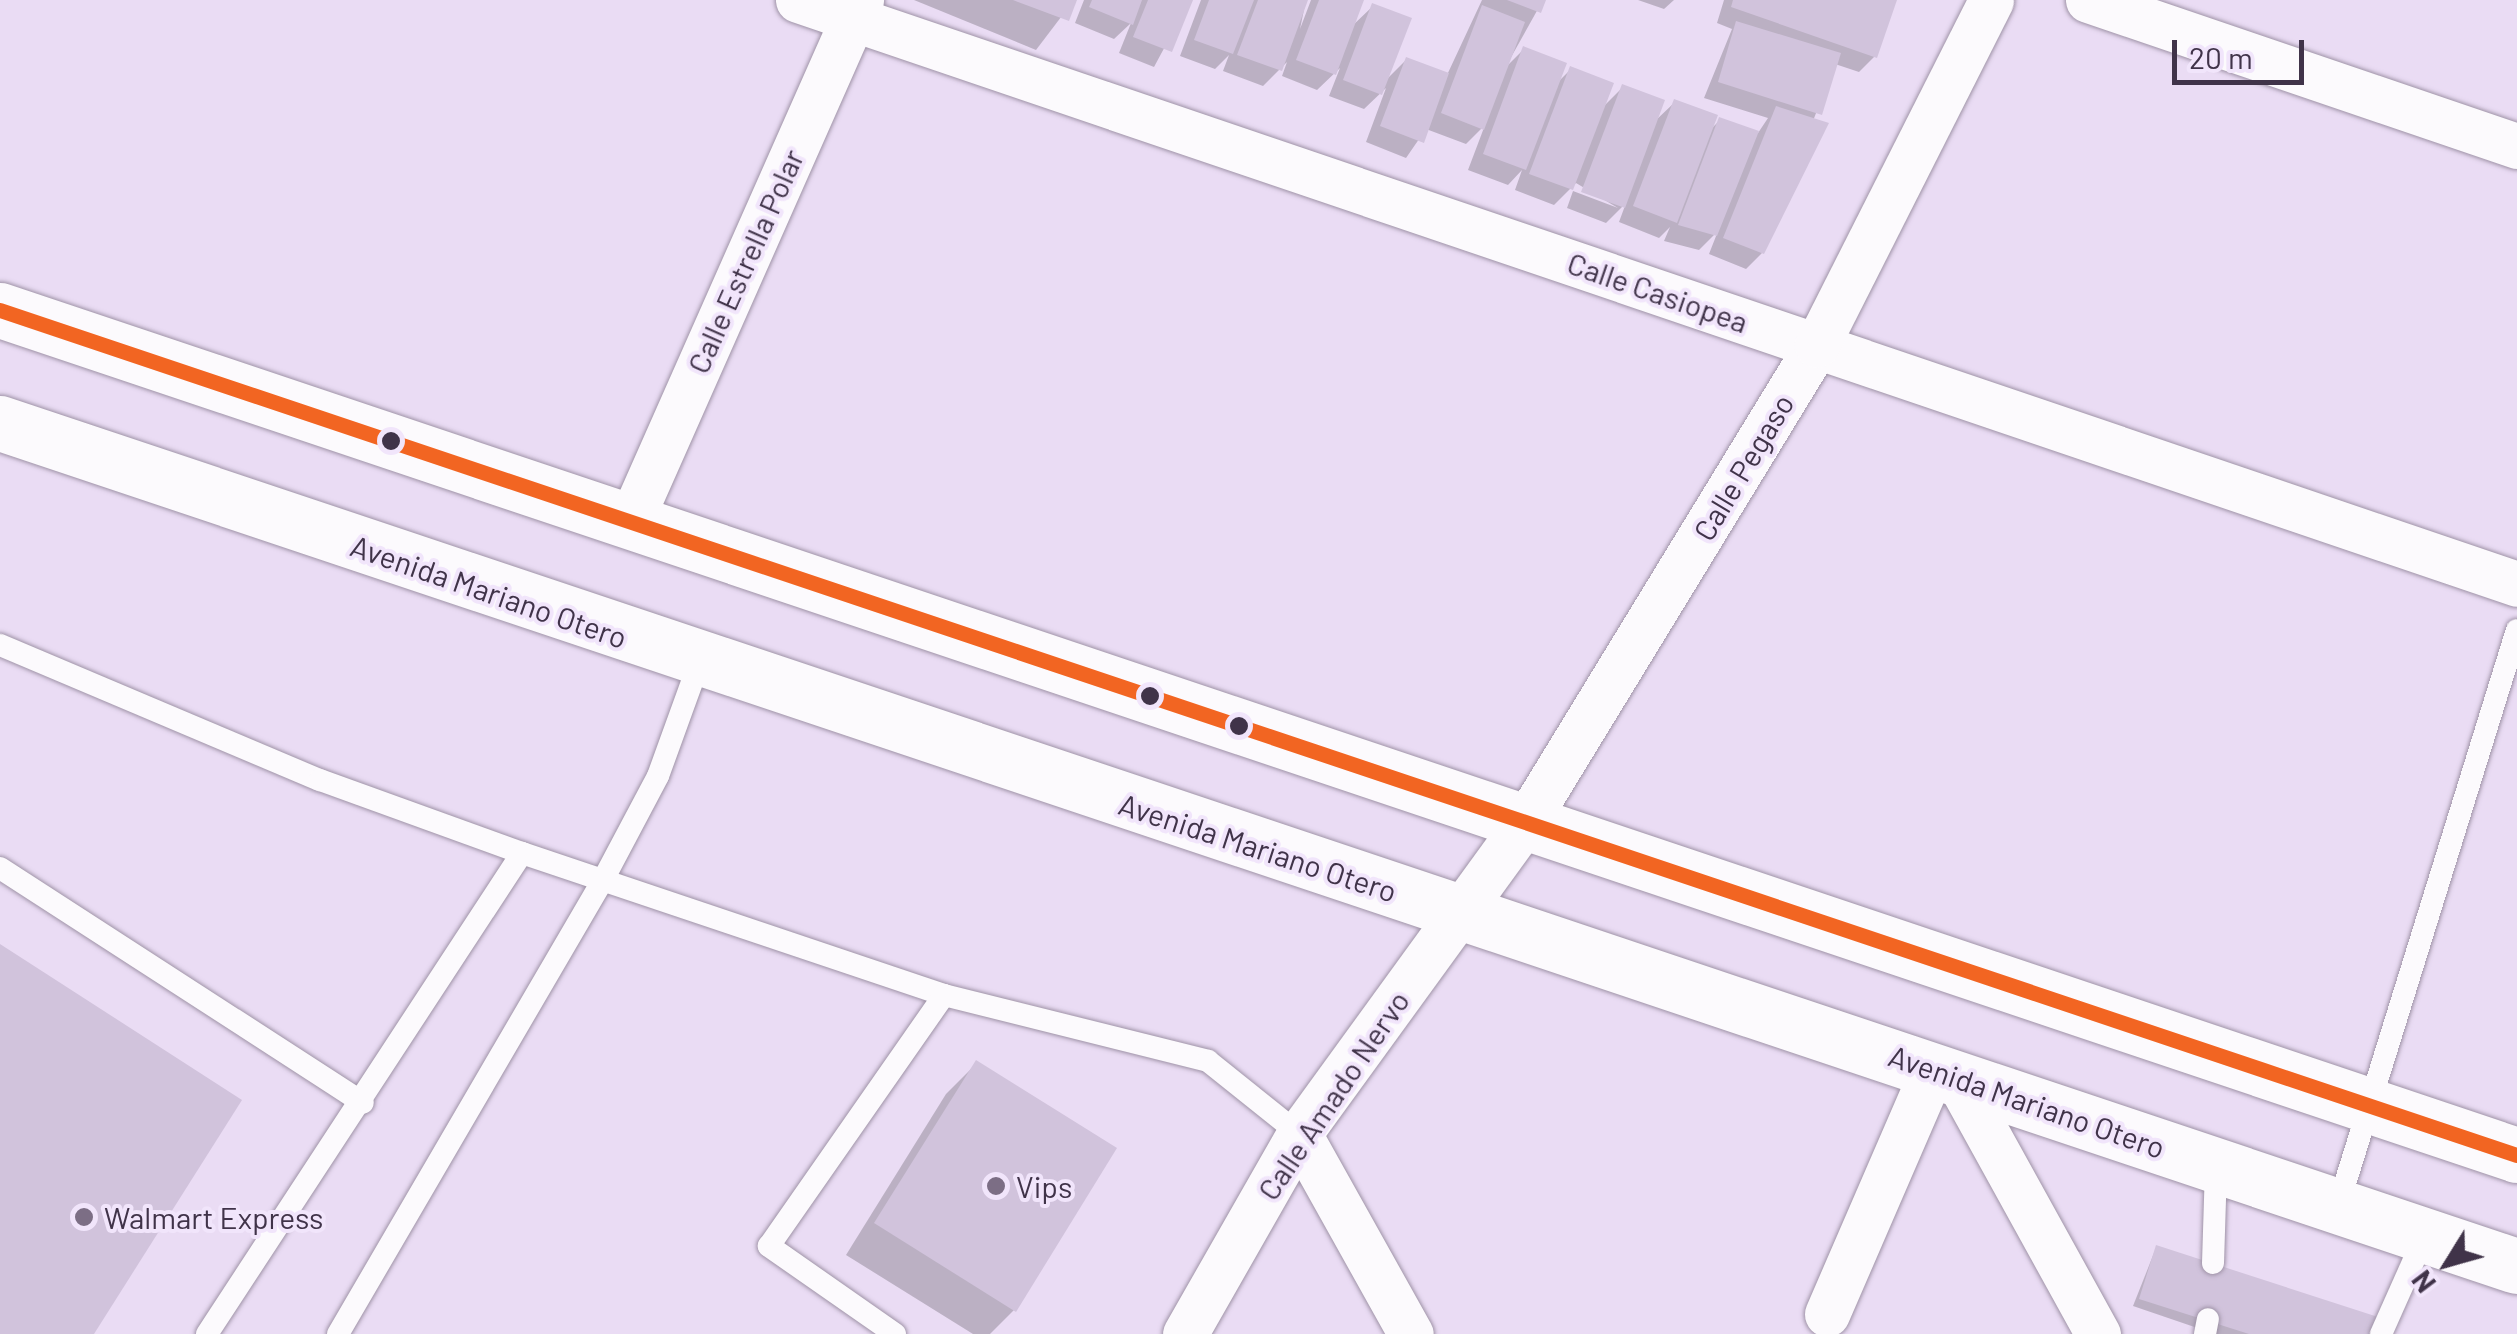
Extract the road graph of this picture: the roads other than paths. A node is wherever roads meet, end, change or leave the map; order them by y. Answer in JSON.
{"nodes":[{"id":1,"x":798,"y":0,"type":"edge"},
{"id":2,"x":1991,"y":0,"type":"edge"},
{"id":3,"x":2088,"y":0,"type":"edge"},
{"id":4,"x":857,"y":9,"type":"edge"},
{"id":5,"x":2517,"y":146,"type":"edge"},
{"id":6,"x":0,"y":310,"type":"edge"},
{"id":7,"x":1817,"y":346,"type":"junction"},
{"id":8,"x":1,"y":426,"type":"edge"},
{"id":9,"x":630,"y":522,"type":"junction"},
{"id":10,"x":2517,"y":584,"type":"edge"},
{"id":11,"x":2517,"y":630,"type":"edge"},
{"id":12,"x":0,"y":644,"type":"edge"},
{"id":13,"x":700,"y":664,"type":"junction"},
{"id":14,"x":1527,"y":820,"type":"junction"},
{"id":15,"x":522,"y":853,"type":"junction"},
{"id":16,"x":0,"y":868,"type":"edge"},
{"id":17,"x":604,"y":878,"type":"junction"},
{"id":18,"x":1458,"y":912,"type":"junction"},
{"id":19,"x":944,"y":995,"type":"junction"},
{"id":20,"x":1945,"y":1073,"type":"junction"},
{"id":21,"x":363,"y":1103,"type":"junction"},
{"id":22,"x":2374,"y":1106,"type":"junction"},
{"id":23,"x":1299,"y":1134,"type":"junction"},
{"id":24,"x":2517,"y":1155,"type":"edge"},
{"id":25,"x":2216,"y":1165,"type":"junction"},
{"id":26,"x":2338,"y":1206,"type":"junction"},
{"id":27,"x":2425,"y":1235,"type":"junction"},
{"id":28,"x":2213,"y":1263,"type":"dead end"},
{"id":29,"x":2517,"y":1266,"type":"edge"},
{"id":30,"x":1828,"y":1314,"type":"dead end"},
{"id":31,"x":207,"y":1334,"type":"edge"},
{"id":32,"x":338,"y":1334,"type":"edge"},
{"id":33,"x":895,"y":1334,"type":"edge"},
{"id":34,"x":1185,"y":1334,"type":"edge"},
{"id":35,"x":1411,"y":1334,"type":"edge"},
{"id":36,"x":2098,"y":1334,"type":"edge"},
{"id":37,"x":2381,"y":1334,"type":"edge"}],
"edges":[{"from":1,"to":4,"type":"street","name":"Calle Casiopea"},
{"from":2,"to":7,"type":"street","name":"Calle Pegaso"},
{"from":3,"to":5,"type":"street"},
{"from":4,"to":7,"type":"street","name":"Calle Casiopea"},
{"from":4,"to":9,"type":"street","name":"Calle Estrella Polar"},
{"from":6,"to":9,"type":"main road"},
{"from":7,"to":10,"type":"street","name":"Calle Casiopea"},
{"from":7,"to":14,"type":"street","name":"Calle Pegaso"},
{"from":8,"to":13,"type":"main road","name":"Avenida Mariano Otero"},
{"from":9,"to":14,"type":"main road"},
{"from":11,"to":22,"type":"lane"},
{"from":12,"to":15,"type":"lane"},
{"from":13,"to":17,"type":"lane"},
{"from":13,"to":18,"type":"main road","name":"Avenida Mariano Otero"},
{"from":14,"to":18,"type":"street","name":"Calle Pegaso"},
{"from":14,"to":22,"type":"main road"},
{"from":15,"to":17,"type":"lane"},
{"from":15,"to":21,"type":"lane"},
{"from":16,"to":21,"type":"lane"},
{"from":17,"to":19,"type":"lane"},
{"from":17,"to":32,"type":"lane"},
{"from":18,"to":20,"type":"main road","name":"Avenida Mariano Otero"},
{"from":18,"to":23,"type":"street","name":"Calle Amado Nervo"},
{"from":19,"to":23,"type":"lane"},
{"from":19,"to":33,"type":"lane"},
{"from":20,"to":25,"type":"main road","name":"Avenida Mariano Otero"},
{"from":20,"to":30,"type":"street"},
{"from":20,"to":36,"type":"street"},
{"from":21,"to":31,"type":"lane"},
{"from":22,"to":24,"type":"main road"},
{"from":22,"to":26,"type":"lane"},
{"from":23,"to":34,"type":"street","name":"Calle Amado Nervo"},
{"from":23,"to":35,"type":"street"},
{"from":25,"to":26,"type":"main road","name":"Avenida Mariano Otero"},
{"from":25,"to":28,"type":"lane"},
{"from":26,"to":27,"type":"main road","name":"Avenida Mariano Otero"},
{"from":27,"to":29,"type":"main road","name":"Avenida Mariano Otero"},
{"from":27,"to":37,"type":"lane"}]}
